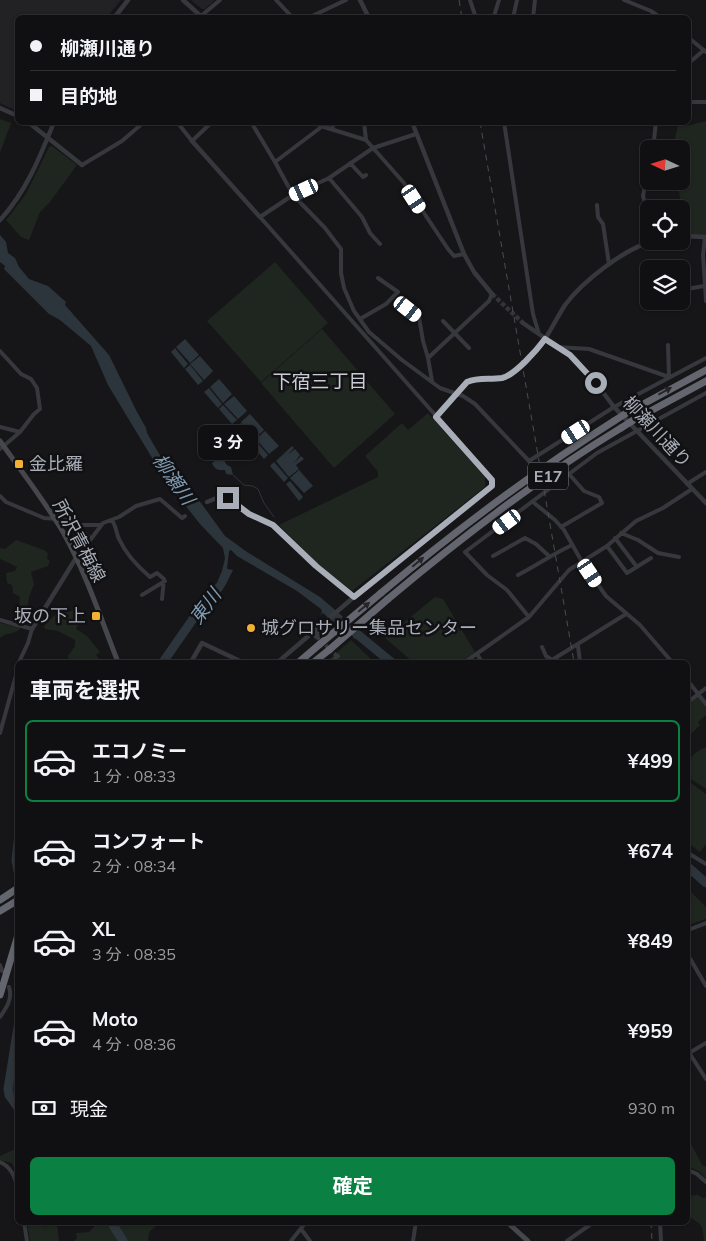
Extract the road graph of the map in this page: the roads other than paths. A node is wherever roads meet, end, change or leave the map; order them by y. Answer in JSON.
{"nodes":[{"id":1,"x":128,"y":0,"type":"edge"},
{"id":2,"x":183,"y":0,"type":"edge"},
{"id":3,"x":220,"y":0,"type":"edge"},
{"id":4,"x":276,"y":0,"type":"edge"},
{"id":5,"x":346,"y":0,"type":"edge"},
{"id":6,"x":360,"y":0,"type":"edge"},
{"id":7,"x":470,"y":0,"type":"edge"},
{"id":8,"x":499,"y":0,"type":"edge"},
{"id":9,"x":517,"y":0,"type":"edge"},
{"id":10,"x":535,"y":0,"type":"edge"},
{"id":11,"x":624,"y":0,"type":"edge"},
{"id":12,"x":116,"y":15,"type":"edge"},
{"id":13,"x":200,"y":15,"type":"edge"},
{"id":14,"x":204,"y":15,"type":"edge"},
{"id":15,"x":289,"y":15,"type":"edge"},
{"id":16,"x":314,"y":15,"type":"edge"},
{"id":17,"x":368,"y":15,"type":"edge"},
{"id":18,"x":475,"y":15,"type":"edge"},
{"id":19,"x":494,"y":15,"type":"edge"},
{"id":20,"x":514,"y":15,"type":"edge"},
{"id":21,"x":532,"y":15,"type":"edge"},
{"id":22,"x":657,"y":15,"type":"edge"},
{"id":23,"x":691,"y":40,"type":"edge"},
{"id":24,"x":705,"y":51,"type":"edge"},
{"id":25,"x":691,"y":62,"type":"edge"},
{"id":26,"x":691,"y":102,"type":"edge"},
{"id":27,"x":706,"y":102,"type":"edge"},
{"id":28,"x":0,"y":108,"type":"edge"},
{"id":29,"x":15,"y":115,"type":"edge"},
{"id":30,"x":32,"y":125,"type":"edge"},
{"id":31,"x":53,"y":125,"type":"edge"},
{"id":32,"x":140,"y":125,"type":"edge"},
{"id":33,"x":180,"y":125,"type":"edge"},
{"id":34,"x":209,"y":125,"type":"edge"},
{"id":35,"x":253,"y":125,"type":"edge"},
{"id":36,"x":321,"y":125,"type":"edge"},
{"id":37,"x":324,"y":125,"type":"edge"},
{"id":38,"x":334,"y":125,"type":"edge"},
{"id":39,"x":364,"y":125,"type":"edge"},
{"id":40,"x":413,"y":125,"type":"edge"},
{"id":41,"x":504,"y":125,"type":"edge"},
{"id":42,"x":656,"y":125,"type":"edge"},
{"id":43,"x":331,"y":129,"type":"junction"},
{"id":44,"x":416,"y":134,"type":"junction"},
{"id":45,"x":48,"y":138,"type":"junction"},
{"id":46,"x":192,"y":140,"type":"junction"},
{"id":47,"x":366,"y":140,"type":"junction"},
{"id":48,"x":654,"y":140,"type":"edge"},
{"id":49,"x":374,"y":148,"type":"junction"},
{"id":50,"x":275,"y":162,"type":"junction"},
{"id":51,"x":350,"y":163,"type":"junction"},
{"id":52,"x":82,"y":165,"type":"joint"},
{"id":53,"x":366,"y":175,"type":"dead end"},
{"id":54,"x":329,"y":178,"type":"junction"},
{"id":55,"x":293,"y":195,"type":"junction"},
{"id":56,"x":597,"y":205,"type":"dead end"},
{"id":57,"x":260,"y":217,"type":"junction"},
{"id":58,"x":0,"y":220,"type":"edge"},
{"id":59,"x":690,"y":236,"type":"edge"},
{"id":60,"x":705,"y":237,"type":"edge"},
{"id":61,"x":380,"y":244,"type":"dead end"},
{"id":62,"x":640,"y":245,"type":"edge"},
{"id":63,"x":464,"y":254,"type":"junction"},
{"id":64,"x":609,"y":264,"type":"junction"},
{"id":65,"x":705,"y":274,"type":"edge"},
{"id":66,"x":378,"y":278,"type":"dead end"},
{"id":67,"x":704,"y":286,"type":"junction"},
{"id":68,"x":690,"y":288,"type":"edge"},
{"id":69,"x":492,"y":294,"type":"joint"},
{"id":70,"x":706,"y":300,"type":"edge"},
{"id":71,"x":404,"y":302,"type":"dead end"},
{"id":72,"x":360,"y":319,"type":"junction"},
{"id":73,"x":443,"y":321,"type":"dead end"},
{"id":74,"x":523,"y":323,"type":"tunnel mouth"},
{"id":75,"x":369,"y":332,"type":"junction"},
{"id":76,"x":455,"y":334,"type":"junction"},
{"id":77,"x":539,"y":334,"type":"junction"},
{"id":78,"x":365,"y":337,"type":"junction"},
{"id":79,"x":545,"y":339,"type":"junction"},
{"id":80,"x":668,"y":345,"type":"dead end"},
{"id":81,"x":557,"y":347,"type":"junction"},
{"id":82,"x":469,"y":348,"type":"dead end"},
{"id":83,"x":0,"y":351,"type":"edge"},
{"id":84,"x":428,"y":358,"type":"junction"},
{"id":85,"x":706,"y":358,"type":"edge"},
{"id":86,"x":706,"y":370,"type":"edge"},
{"id":87,"x":669,"y":377,"type":"junction"},
{"id":88,"x":706,"y":381,"type":"edge"},
{"id":89,"x":432,"y":382,"type":"junction"},
{"id":90,"x":706,"y":393,"type":"edge"},
{"id":91,"x":456,"y":394,"type":"junction"},
{"id":92,"x":614,"y":407,"type":"junction"},
{"id":93,"x":436,"y":417,"type":"junction"},
{"id":94,"x":0,"y":427,"type":"edge"},
{"id":95,"x":637,"y":431,"type":"junction"},
{"id":96,"x":20,"y":432,"type":"junction"},
{"id":97,"x":1,"y":445,"type":"edge"},
{"id":98,"x":706,"y":472,"type":"edge"},
{"id":99,"x":569,"y":474,"type":"junction"},
{"id":100,"x":687,"y":484,"type":"junction"},
{"id":101,"x":692,"y":488,"type":"junction"},
{"id":102,"x":0,"y":496,"type":"edge"},
{"id":103,"x":208,"y":502,"type":"dead end"},
{"id":104,"x":533,"y":502,"type":"junction"},
{"id":105,"x":706,"y":503,"type":"edge"},
{"id":106,"x":185,"y":516,"type":"dead end"},
{"id":107,"x":55,"y":519,"type":"junction"},
{"id":108,"x":112,"y":520,"type":"junction"},
{"id":109,"x":76,"y":525,"type":"junction"},
{"id":110,"x":101,"y":525,"type":"junction"},
{"id":111,"x":561,"y":527,"type":"junction"},
{"id":112,"x":621,"y":533,"type":"junction"},
{"id":113,"x":615,"y":538,"type":"junction"},
{"id":114,"x":91,"y":539,"type":"junction"},
{"id":115,"x":572,"y":545,"type":"junction"},
{"id":116,"x":606,"y":546,"type":"junction"},
{"id":117,"x":492,"y":556,"type":"dead end"},
{"id":118,"x":549,"y":556,"type":"junction"},
{"id":119,"x":679,"y":557,"type":"dead end"},
{"id":120,"x":651,"y":558,"type":"dead end"},
{"id":121,"x":77,"y":560,"type":"junction"},
{"id":122,"x":582,"y":562,"type":"junction"},
{"id":123,"x":636,"y":567,"type":"junction"},
{"id":124,"x":518,"y":575,"type":"dead end"},
{"id":125,"x":165,"y":581,"type":"junction"},
{"id":126,"x":142,"y":595,"type":"dead end"},
{"id":127,"x":354,"y":597,"type":"junction"},
{"id":128,"x":162,"y":599,"type":"dead end"},
{"id":129,"x":626,"y":614,"type":"junction"},
{"id":130,"x":529,"y":617,"type":"junction"},
{"id":131,"x":0,"y":620,"type":"edge"},
{"id":132,"x":32,"y":629,"type":"junction"},
{"id":133,"x":311,"y":633,"type":"junction"},
{"id":134,"x":319,"y":641,"type":"junction"},
{"id":135,"x":578,"y":646,"type":"junction"},
{"id":136,"x":542,"y":647,"type":"dead end"},
{"id":137,"x":477,"y":654,"type":"junction"},
{"id":138,"x":336,"y":655,"type":"dead end"},
{"id":139,"x":20,"y":660,"type":"edge"},
{"id":140,"x":115,"y":660,"type":"edge"},
{"id":141,"x":192,"y":660,"type":"edge"},
{"id":142,"x":238,"y":660,"type":"edge"},
{"id":143,"x":280,"y":660,"type":"edge"},
{"id":144,"x":301,"y":660,"type":"edge"},
{"id":145,"x":316,"y":660,"type":"edge"},
{"id":146,"x":333,"y":660,"type":"edge"},
{"id":147,"x":469,"y":660,"type":"edge"},
{"id":148,"x":481,"y":660,"type":"edge"},
{"id":149,"x":580,"y":660,"type":"edge"},
{"id":150,"x":670,"y":660,"type":"edge"},
{"id":151,"x":690,"y":683,"type":"edge"},
{"id":152,"x":15,"y":684,"type":"edge"},
{"id":153,"x":706,"y":688,"type":"edge"},
{"id":154,"x":699,"y":694,"type":"junction"},
{"id":155,"x":690,"y":701,"type":"edge"},
{"id":156,"x":706,"y":704,"type":"edge"},
{"id":157,"x":0,"y":734,"type":"edge"},
{"id":158,"x":690,"y":853,"type":"edge"},
{"id":159,"x":706,"y":864,"type":"edge"},
{"id":160,"x":15,"y":888,"type":"edge"},
{"id":161,"x":0,"y":894,"type":"edge"},
{"id":162,"x":0,"y":900,"type":"edge"},
{"id":163,"x":15,"y":901,"type":"edge"},
{"id":164,"x":0,"y":911,"type":"edge"},
{"id":165,"x":706,"y":923,"type":"edge"},
{"id":166,"x":690,"y":929,"type":"edge"},
{"id":167,"x":15,"y":945,"type":"edge"},
{"id":168,"x":690,"y":958,"type":"edge"},
{"id":169,"x":0,"y":965,"type":"edge"},
{"id":170,"x":2,"y":971,"type":"dead end"},
{"id":171,"x":706,"y":986,"type":"edge"},
{"id":172,"x":9,"y":987,"type":"dead end"},
{"id":173,"x":0,"y":995,"type":"edge"},
{"id":174,"x":0,"y":1017,"type":"edge"},
{"id":175,"x":706,"y":1043,"type":"edge"},
{"id":176,"x":690,"y":1051,"type":"edge"},
{"id":177,"x":690,"y":1055,"type":"edge"},
{"id":178,"x":706,"y":1079,"type":"edge"},
{"id":179,"x":0,"y":1162,"type":"edge"},
{"id":180,"x":690,"y":1171,"type":"edge"},
{"id":181,"x":15,"y":1181,"type":"edge"},
{"id":182,"x":706,"y":1182,"type":"edge"},
{"id":183,"x":24,"y":1225,"type":"edge"},
{"id":184,"x":304,"y":1225,"type":"edge"},
{"id":185,"x":416,"y":1225,"type":"edge"},
{"id":186,"x":510,"y":1225,"type":"edge"},
{"id":187,"x":590,"y":1225,"type":"edge"},
{"id":188,"x":660,"y":1225,"type":"edge"},
{"id":189,"x":301,"y":1229,"type":"junction"},
{"id":190,"x":27,"y":1241,"type":"edge"},
{"id":191,"x":291,"y":1241,"type":"edge"},
{"id":192,"x":310,"y":1241,"type":"edge"},
{"id":193,"x":413,"y":1241,"type":"edge"},
{"id":194,"x":528,"y":1241,"type":"edge"},
{"id":195,"x":567,"y":1241,"type":"edge"},
{"id":196,"x":661,"y":1241,"type":"edge"}],
"edges":[{"from":1,"to":12,"type":"street"},
{"from":2,"to":13,"type":"street"},
{"from":3,"to":14,"type":"street"},
{"from":4,"to":15,"type":"street"},
{"from":5,"to":16,"type":"street"},
{"from":6,"to":17,"type":"street"},
{"from":7,"to":18,"type":"street"},
{"from":8,"to":19,"type":"street"},
{"from":9,"to":20,"type":"street"},
{"from":10,"to":21,"type":"street"},
{"from":11,"to":22,"type":"street"},
{"from":23,"to":24,"type":"street"},
{"from":24,"to":25,"type":"street"},
{"from":26,"to":27,"type":"street"},
{"from":28,"to":29,"type":"street"},
{"from":30,"to":45,"type":"street"},
{"from":31,"to":45,"type":"street"},
{"from":32,"to":52,"type":"street"},
{"from":33,"to":46,"type":"street"},
{"from":34,"to":46,"type":"street"},
{"from":35,"to":50,"type":"street"},
{"from":36,"to":50,"type":"street"},
{"from":37,"to":43,"type":"street"},
{"from":38,"to":43,"type":"street"},
{"from":39,"to":47,"type":"street"},
{"from":40,"to":44,"type":"street"},
{"from":41,"to":77,"type":"street"},
{"from":42,"to":48,"type":"street"},
{"from":43,"to":47,"type":"street"},
{"from":44,"to":49,"type":"street"},
{"from":44,"to":63,"type":"street"},
{"from":45,"to":52,"type":"street"},
{"from":45,"to":58,"type":"street"},
{"from":46,"to":57,"type":"street"},
{"from":47,"to":49,"type":"street"},
{"from":49,"to":51,"type":"street"},
{"from":49,"to":63,"type":"street"},
{"from":50,"to":55,"type":"street"},
{"from":51,"to":53,"type":"street"},
{"from":51,"to":54,"type":"street"},
{"from":54,"to":55,"type":"street"},
{"from":54,"to":61,"type":"street"},
{"from":55,"to":57,"type":"street"},
{"from":55,"to":72,"type":"street"},
{"from":56,"to":64,"type":"street"},
{"from":57,"to":78,"type":"street"},
{"from":59,"to":60,"type":"street"},
{"from":60,"to":65,"type":"street"},
{"from":62,"to":64,"type":"street"},
{"from":63,"to":69,"type":"street"},
{"from":64,"to":79,"type":"street"},
{"from":65,"to":67,"type":"street"},
{"from":66,"to":72,"type":"street"},
{"from":67,"to":68,"type":"street"},
{"from":67,"to":70,"type":"street"},
{"from":69,"to":76,"type":"street"},
{"from":71,"to":84,"type":"street"},
{"from":72,"to":75,"type":"street"},
{"from":73,"to":76,"type":"street"},
{"from":74,"to":77,"type":"street","name":"柳瀬川通り"},
{"from":75,"to":78,"type":"street"},
{"from":75,"to":89,"type":"street"},
{"from":76,"to":82,"type":"street"},
{"from":76,"to":84,"type":"street"},
{"from":77,"to":79,"type":"street","name":"柳瀬川通り"},
{"from":78,"to":93,"type":"street"},
{"from":79,"to":81,"type":"street","name":"柳瀬川通り"},
{"from":79,"to":91,"type":"street"},
{"from":80,"to":87,"type":"street"},
{"from":81,"to":87,"type":"street"},
{"from":81,"to":92,"type":"street","name":"柳瀬川通り"},
{"from":83,"to":96,"type":"street"},
{"from":84,"to":89,"type":"street"},
{"from":85,"to":87,"type":"street"},
{"from":134,"to":86,"type":"highway","number":"E17","one_way":true,"bridge":true},
{"from":87,"to":92,"type":"street"},
{"from":88,"to":145,"type":"highway","number":"E17","bridge":true},
{"from":89,"to":91,"type":"street"},
{"from":90,"to":95,"type":"street"},
{"from":91,"to":92,"type":"street"},
{"from":91,"to":93,"type":"street"},
{"from":92,"to":95,"type":"street","name":"柳瀬川通り"},
{"from":93,"to":127,"type":"street"},
{"from":94,"to":96,"type":"street"},
{"from":95,"to":99,"type":"street"},
{"from":95,"to":100,"type":"street","name":"柳瀬川通り"},
{"from":96,"to":97,"type":"street"},
{"from":97,"to":107,"type":"main road","name":"所沢青梅線"},
{"from":98,"to":100,"type":"street"},
{"from":99,"to":104,"type":"street"},
{"from":99,"to":111,"type":"street"},
{"from":100,"to":101,"type":"street","name":"柳瀬川通り"},
{"from":101,"to":105,"type":"street","name":"柳瀬川通り"},
{"from":101,"to":112,"type":"street"},
{"from":102,"to":107,"type":"street"},
{"from":103,"to":127,"type":"street"},
{"from":104,"to":111,"type":"street"},
{"from":104,"to":130,"type":"street"},
{"from":106,"to":108,"type":"street"},
{"from":107,"to":109,"type":"street"},
{"from":107,"to":121,"type":"main road","name":"所沢青梅線"},
{"from":108,"to":110,"type":"street"},
{"from":108,"to":125,"type":"street"},
{"from":109,"to":110,"type":"street"},
{"from":109,"to":114,"type":"street"},
{"from":110,"to":114,"type":"street"},
{"from":111,"to":115,"type":"street"},
{"from":112,"to":113,"type":"street"},
{"from":112,"to":119,"type":"street"},
{"from":113,"to":116,"type":"street"},
{"from":113,"to":123,"type":"street"},
{"from":114,"to":121,"type":"street"},
{"from":115,"to":118,"type":"street"},
{"from":115,"to":122,"type":"street"},
{"from":116,"to":122,"type":"street"},
{"from":116,"to":123,"type":"street"},
{"from":117,"to":118,"type":"street"},
{"from":118,"to":124,"type":"street"},
{"from":120,"to":123,"type":"street"},
{"from":121,"to":132,"type":"street"},
{"from":121,"to":140,"type":"main road","name":"所沢青梅線"},
{"from":122,"to":129,"type":"street"},
{"from":122,"to":130,"type":"street"},
{"from":125,"to":126,"type":"street"},
{"from":125,"to":128,"type":"street"},
{"from":127,"to":133,"type":"street"},
{"from":129,"to":135,"type":"street"},
{"from":129,"to":150,"type":"street"},
{"from":130,"to":137,"type":"street"},
{"from":131,"to":132,"type":"street"},
{"from":132,"to":139,"type":"street"},
{"from":133,"to":134,"type":"street"},
{"from":133,"to":143,"type":"street"},
{"from":134,"to":144,"type":"highway","number":"E17"},
{"from":135,"to":136,"type":"street"},
{"from":135,"to":149,"type":"street"},
{"from":137,"to":147,"type":"street"},
{"from":137,"to":148,"type":"street"},
{"from":138,"to":146,"type":"street"},
{"from":141,"to":142,"type":"street"},
{"from":151,"to":154,"type":"street"},
{"from":152,"to":157,"type":"street"},
{"from":153,"to":154,"type":"street"},
{"from":154,"to":155,"type":"street"},
{"from":154,"to":156,"type":"street"},
{"from":158,"to":159,"type":"street"},
{"from":160,"to":161,"type":"highway"},
{"from":160,"to":162,"type":"highway"},
{"from":163,"to":164,"type":"highway"},
{"from":165,"to":166,"type":"street"},
{"from":167,"to":173,"type":"highway"},
{"from":168,"to":171,"type":"street"},
{"from":169,"to":170,"type":"street"},
{"from":172,"to":174,"type":"street"},
{"from":175,"to":176,"type":"street"},
{"from":177,"to":178,"type":"street"},
{"from":179,"to":181,"type":"street"},
{"from":180,"to":182,"type":"street"},
{"from":183,"to":190,"type":"street"},
{"from":184,"to":189,"type":"street"},
{"from":185,"to":193,"type":"street"},
{"from":186,"to":194,"type":"main road"},
{"from":187,"to":195,"type":"street"},
{"from":188,"to":196,"type":"street"},
{"from":189,"to":191,"type":"street"},
{"from":189,"to":192,"type":"street"}]}
